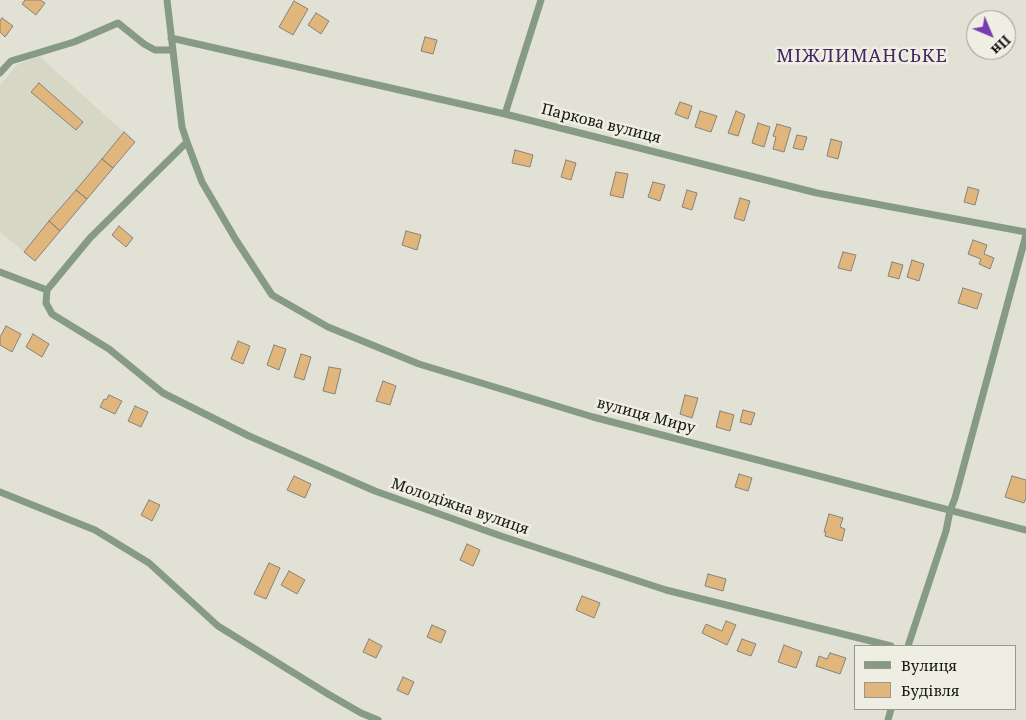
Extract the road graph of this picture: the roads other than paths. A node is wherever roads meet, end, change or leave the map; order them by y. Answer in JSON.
{"nodes":[{"id":1,"x":167,"y":0,"type":"edge"},
{"id":2,"x":541,"y":0,"type":"edge"},
{"id":3,"x":171,"y":38,"type":"junction"},
{"id":4,"x":172,"y":50,"type":"junction"},
{"id":5,"x":0,"y":73,"type":"edge"},
{"id":6,"x":505,"y":114,"type":"junction"},
{"id":7,"x":187,"y":142,"type":"junction"},
{"id":8,"x":1026,"y":234,"type":"edge"},
{"id":9,"x":1024,"y":249,"type":"edge"},
{"id":10,"x":0,"y":272,"type":"edge"},
{"id":11,"x":47,"y":290,"type":"junction"},
{"id":12,"x":0,"y":492,"type":"edge"},
{"id":13,"x":950,"y":511,"type":"junction"},
{"id":14,"x":1026,"y":530,"type":"edge"},
{"id":15,"x":887,"y":645,"type":"edge"},
{"id":16,"x":908,"y":645,"type":"edge"},
{"id":17,"x":378,"y":720,"type":"edge"}],
"edges":[{"from":1,"to":3,"type":"street"},
{"from":2,"to":6,"type":"street"},
{"from":3,"to":4,"type":"street"},
{"from":3,"to":6,"type":"street","name":"Паркова вулиця"},
{"from":4,"to":5,"type":"street"},
{"from":4,"to":7,"type":"street"},
{"from":6,"to":8,"type":"street","name":"Паркова вулиця"},
{"from":7,"to":11,"type":"street"},
{"from":7,"to":13,"type":"street","name":"вулиця Миру"},
{"from":8,"to":9,"type":"street"},
{"from":9,"to":13,"type":"street"},
{"from":10,"to":11,"type":"street"},
{"from":11,"to":15,"type":"street","name":"Молодіжна вулиця"},
{"from":12,"to":17,"type":"street"},
{"from":13,"to":14,"type":"street","name":"вулиця Миру"},
{"from":13,"to":16,"type":"street"}]}
